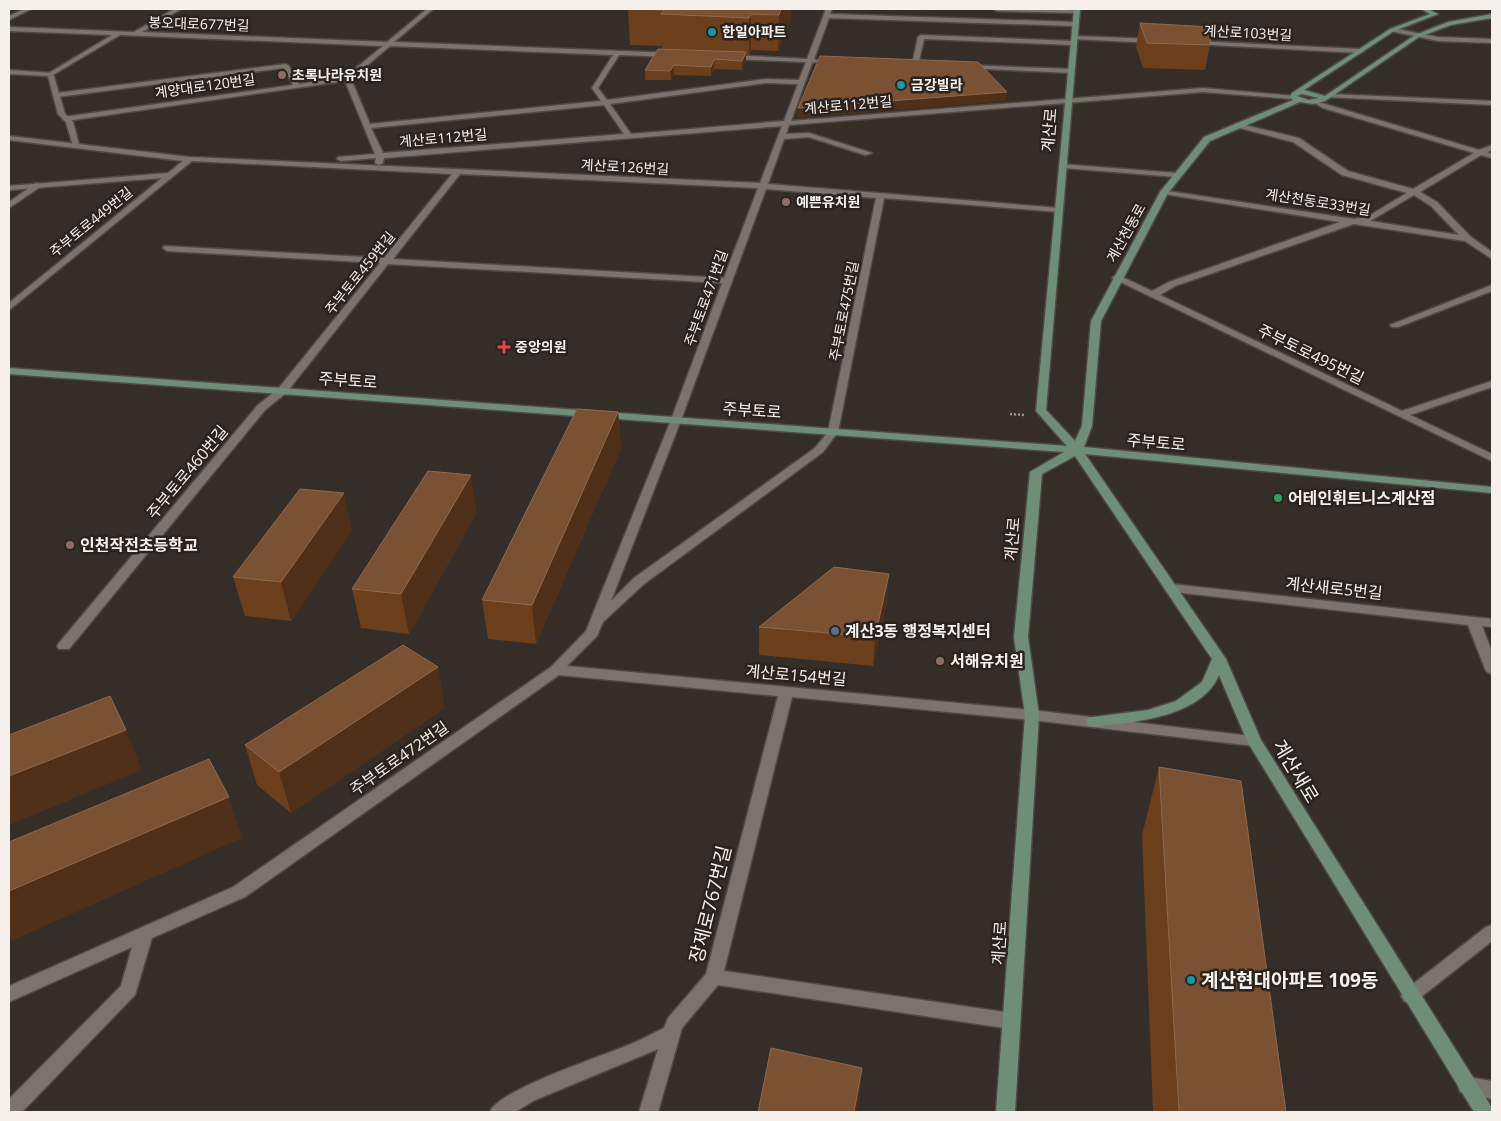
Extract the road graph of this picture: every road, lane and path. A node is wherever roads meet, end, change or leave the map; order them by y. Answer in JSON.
{"nodes":[{"id":1,"x":28,"y":9,"type":"edge"},
{"id":2,"x":178,"y":9,"type":"edge"},
{"id":3,"x":430,"y":9,"type":"edge"},
{"id":4,"x":997,"y":9,"type":"edge"},
{"id":5,"x":1424,"y":9,"type":"edge"},
{"id":6,"x":1077,"y":10,"type":"edge"},
{"id":7,"x":827,"y":12,"type":"edge"},
{"id":8,"x":1492,"y":16,"type":"edge"},
{"id":9,"x":9,"y":18,"type":"edge"},
{"id":10,"x":1076,"y":24,"type":"junction"},
{"id":11,"x":9,"y":29,"type":"edge"},
{"id":12,"x":1392,"y":30,"type":"junction"},
{"id":13,"x":119,"y":33,"type":"junction"},
{"id":14,"x":135,"y":34,"type":"junction"},
{"id":15,"x":1417,"y":36,"type":"junction"},
{"id":16,"x":1074,"y":40,"type":"junction"},
{"id":17,"x":1492,"y":41,"type":"edge"},
{"id":18,"x":1163,"y":42,"type":"edge"},
{"id":19,"x":1183,"y":42,"type":"edge"},
{"id":20,"x":388,"y":44,"type":"junction"},
{"id":21,"x":1361,"y":50,"type":"junction"},
{"id":22,"x":617,"y":53,"type":"junction"},
{"id":23,"x":684,"y":56,"type":"edge"},
{"id":24,"x":723,"y":57,"type":"edge"},
{"id":25,"x":810,"y":60,"type":"junction"},
{"id":26,"x":819,"y":61,"type":"edge"},
{"id":27,"x":906,"y":64,"type":"edge"},
{"id":28,"x":915,"y":65,"type":"junction"},
{"id":29,"x":924,"y":65,"type":"edge"},
{"id":30,"x":962,"y":66,"type":"edge"},
{"id":31,"x":1071,"y":71,"type":"junction"},
{"id":32,"x":9,"y":72,"type":"edge"},
{"id":33,"x":51,"y":74,"type":"junction"},
{"id":34,"x":347,"y":79,"type":"junction"},
{"id":35,"x":801,"y":82,"type":"junction"},
{"id":36,"x":297,"y":86,"type":"junction"},
{"id":37,"x":57,"y":95,"type":"junction"},
{"id":38,"x":1295,"y":97,"type":"junction"},
{"id":39,"x":1069,"y":99,"type":"junction"},
{"id":40,"x":1323,"y":99,"type":"junction"},
{"id":41,"x":604,"y":102,"type":"junction"},
{"id":42,"x":1492,"y":103,"type":"edge"},
{"id":43,"x":66,"y":119,"type":"junction"},
{"id":44,"x":786,"y":122,"type":"junction"},
{"id":45,"x":1239,"y":125,"type":"junction"},
{"id":46,"x":367,"y":126,"type":"junction"},
{"id":47,"x":629,"y":136,"type":"junction"},
{"id":48,"x":781,"y":137,"type":"junction"},
{"id":49,"x":9,"y":138,"type":"edge"},
{"id":50,"x":77,"y":146,"type":"junction"},
{"id":51,"x":1492,"y":147,"type":"edge"},
{"id":52,"x":868,"y":153,"type":"dead end"},
{"id":53,"x":1479,"y":153,"type":"junction"},
{"id":54,"x":380,"y":156,"type":"junction"},
{"id":55,"x":1492,"y":156,"type":"edge"},
{"id":56,"x":190,"y":159,"type":"junction"},
{"id":57,"x":289,"y":164,"type":"junction"},
{"id":58,"x":1063,"y":166,"type":"junction"},
{"id":59,"x":378,"y":168,"type":"junction"},
{"id":60,"x":458,"y":172,"type":"junction"},
{"id":61,"x":170,"y":175,"type":"junction"},
{"id":62,"x":1177,"y":175,"type":"junction"},
{"id":63,"x":39,"y":185,"type":"junction"},
{"id":64,"x":763,"y":186,"type":"junction"},
{"id":65,"x":9,"y":188,"type":"edge"},
{"id":66,"x":1164,"y":192,"type":"junction"},
{"id":67,"x":1414,"y":192,"type":"junction"},
{"id":68,"x":881,"y":195,"type":"junction"},
{"id":69,"x":9,"y":206,"type":"edge"},
{"id":70,"x":1059,"y":210,"type":"junction"},
{"id":71,"x":1354,"y":221,"type":"junction"},
{"id":72,"x":1468,"y":239,"type":"junction"},
{"id":73,"x":167,"y":248,"type":"dead end"},
{"id":74,"x":1492,"y":256,"type":"edge"},
{"id":75,"x":387,"y":260,"type":"junction"},
{"id":76,"x":1117,"y":278,"type":"junction"},
{"id":77,"x":728,"y":281,"type":"junction"},
{"id":78,"x":1492,"y":288,"type":"edge"},
{"id":79,"x":1153,"y":294,"type":"junction"},
{"id":80,"x":9,"y":306,"type":"edge"},
{"id":81,"x":1395,"y":325,"type":"dead end"},
{"id":82,"x":9,"y":370,"type":"edge"},
{"id":83,"x":1492,"y":384,"type":"edge"},
{"id":84,"x":282,"y":391,"type":"junction"},
{"id":85,"x":1402,"y":414,"type":"junction"},
{"id":86,"x":676,"y":420,"type":"junction"},
{"id":87,"x":834,"y":432,"type":"junction"},
{"id":88,"x":1077,"y":450,"type":"junction"},
{"id":89,"x":1492,"y":458,"type":"edge"},
{"id":90,"x":1492,"y":490,"type":"edge"},
{"id":91,"x":1171,"y":588,"type":"junction"},
{"id":92,"x":597,"y":621,"type":"junction"},
{"id":93,"x":1473,"y":621,"type":"junction"},
{"id":94,"x":1492,"y":623,"type":"edge"},
{"id":95,"x":64,"y":646,"type":"dead end"},
{"id":96,"x":1219,"y":659,"type":"junction"},
{"id":97,"x":1492,"y":669,"type":"edge"},
{"id":98,"x":556,"y":670,"type":"junction"},
{"id":99,"x":786,"y":692,"type":"junction"},
{"id":100,"x":1032,"y":715,"type":"junction"},
{"id":101,"x":1093,"y":722,"type":"junction"},
{"id":102,"x":1254,"y":741,"type":"junction"},
{"id":103,"x":1492,"y":932,"type":"edge"},
{"id":104,"x":144,"y":935,"type":"junction"},
{"id":105,"x":714,"y":977,"type":"junction"},
{"id":106,"x":9,"y":994,"type":"edge"},
{"id":107,"x":1410,"y":996,"type":"junction"},
{"id":108,"x":1011,"y":1021,"type":"junction"},
{"id":109,"x":671,"y":1033,"type":"junction"},
{"id":110,"x":1467,"y":1086,"type":"junction"},
{"id":111,"x":1492,"y":1090,"type":"edge"},
{"id":112,"x":9,"y":1112,"type":"edge"},
{"id":113,"x":499,"y":1112,"type":"edge"},
{"id":114,"x":649,"y":1112,"type":"edge"},
{"id":115,"x":1005,"y":1112,"type":"edge"},
{"id":116,"x":1484,"y":1112,"type":"edge"}],
"edges":[{"from":1,"to":9,"type":"street"},
{"from":2,"to":14,"type":"street"},
{"from":3,"to":20,"type":"street"},
{"from":4,"to":6,"type":"street"},
{"from":5,"to":12,"type":"street","name":"계산천동로"},
{"from":6,"to":10,"type":"street","name":"계산로"},
{"from":7,"to":10,"type":"street"},
{"from":7,"to":25,"type":"street","name":"주부토로471번길"},
{"from":8,"to":15,"type":"street"},
{"from":10,"to":16,"type":"street","name":"계산로"},
{"from":11,"to":13,"type":"street","name":"봉오대로677번길"},
{"from":12,"to":15,"type":"street"},
{"from":12,"to":21,"type":"street","name":"계산천동로"},
{"from":13,"to":14,"type":"street","name":"봉오대로677번길"},
{"from":13,"to":33,"type":"street"},
{"from":14,"to":20,"type":"street","name":"봉오대로677번길"},
{"from":15,"to":17,"type":"street"},
{"from":15,"to":40,"type":"street"},
{"from":16,"to":18,"type":"street"},
{"from":16,"to":28,"type":"street"},
{"from":16,"to":31,"type":"street","name":"계산로"},
{"from":19,"to":21,"type":"street","name":"계산로103번길"},
{"from":20,"to":22,"type":"street","name":"봉오대로677번길"},
{"from":20,"to":34,"type":"street"},
{"from":21,"to":38,"type":"street","name":"계산천동로"},
{"from":22,"to":23,"type":"street","name":"봉오대로677번길"},
{"from":22,"to":41,"type":"street"},
{"from":24,"to":25,"type":"street"},
{"from":25,"to":26,"type":"street"},
{"from":25,"to":35,"type":"street","name":"주부토로471번길"},
{"from":27,"to":28,"type":"street"},
{"from":28,"to":29,"type":"street"},
{"from":30,"to":31,"type":"street"},
{"from":31,"to":39,"type":"street","name":"계산로"},
{"from":32,"to":33,"type":"street"},
{"from":33,"to":37,"type":"street"},
{"from":34,"to":36,"type":"street","name":"계양대로120번길"},
{"from":34,"to":46,"type":"street"},
{"from":35,"to":41,"type":"street"},
{"from":35,"to":44,"type":"street","name":"주부토로471번길"},
{"from":36,"to":37,"type":"street"},
{"from":36,"to":43,"type":"street","name":"계양대로120번길"},
{"from":37,"to":43,"type":"street"},
{"from":38,"to":39,"type":"street","name":"계산로112번길"},
{"from":38,"to":40,"type":"street"},
{"from":38,"to":45,"type":"street","name":"계산천동로"},
{"from":39,"to":44,"type":"street","name":"계산로112번길"},
{"from":39,"to":58,"type":"street","name":"계산로"},
{"from":40,"to":42,"type":"street"},
{"from":40,"to":53,"type":"street"},
{"from":41,"to":46,"type":"street"},
{"from":41,"to":47,"type":"street"},
{"from":43,"to":50,"type":"street"},
{"from":44,"to":47,"type":"street","name":"계산로112번길"},
{"from":44,"to":48,"type":"street","name":"주부토로471번길"},
{"from":45,"to":62,"type":"street","name":"계산천동로"},
{"from":45,"to":67,"type":"street"},
{"from":46,"to":54,"type":"street"},
{"from":47,"to":54,"type":"street","name":"계산로112번길"},
{"from":48,"to":52,"type":"street"},
{"from":48,"to":64,"type":"street","name":"주부토로471번길"},
{"from":49,"to":50,"type":"street","name":"계산로126번길"},
{"from":50,"to":56,"type":"street","name":"계산로126번길"},
{"from":51,"to":53,"type":"street"},
{"from":53,"to":55,"type":"street"},
{"from":53,"to":67,"type":"street"},
{"from":54,"to":57,"type":"street","name":"계산로112번길"},
{"from":54,"to":59,"type":"street"},
{"from":56,"to":57,"type":"street","name":"계산로126번길"},
{"from":56,"to":61,"type":"street","name":"주부토로449번길"},
{"from":57,"to":59,"type":"street","name":"계산로126번길"},
{"from":58,"to":62,"type":"street"},
{"from":58,"to":70,"type":"street","name":"계산로"},
{"from":59,"to":60,"type":"street","name":"계산로126번길"},
{"from":60,"to":64,"type":"street","name":"계산로126번길"},
{"from":60,"to":75,"type":"street","name":"주부토로459번길"},
{"from":61,"to":63,"type":"street"},
{"from":61,"to":80,"type":"street","name":"주부토로449번길"},
{"from":62,"to":66,"type":"street","name":"계산천동로"},
{"from":63,"to":65,"type":"street"},
{"from":63,"to":69,"type":"street"},
{"from":64,"to":68,"type":"street","name":"계산로126번길"},
{"from":64,"to":77,"type":"street","name":"주부토로471번길"},
{"from":66,"to":71,"type":"street","name":"계산천동로33번길"},
{"from":66,"to":76,"type":"street","name":"계산천동로"},
{"from":67,"to":71,"type":"street"},
{"from":67,"to":72,"type":"street"},
{"from":68,"to":70,"type":"street","name":"계산로126번길"},
{"from":68,"to":87,"type":"street","name":"주부토로475번길"},
{"from":70,"to":88,"type":"street","name":"계산로"},
{"from":71,"to":72,"type":"street","name":"계산천동로33번길"},
{"from":71,"to":79,"type":"street"},
{"from":72,"to":74,"type":"street"},
{"from":73,"to":75,"type":"street"},
{"from":75,"to":77,"type":"street"},
{"from":75,"to":84,"type":"street","name":"주부토로459번길"},
{"from":76,"to":79,"type":"street","name":"주부토로495번길"},
{"from":76,"to":88,"type":"street","name":"계산천동로"},
{"from":77,"to":86,"type":"street","name":"주부토로471번길"},
{"from":78,"to":81,"type":"street"},
{"from":79,"to":85,"type":"street","name":"주부토로495번길"},
{"from":82,"to":84,"type":"street","name":"주부토로"},
{"from":83,"to":85,"type":"street"},
{"from":84,"to":86,"type":"street","name":"주부토로"},
{"from":84,"to":95,"type":"street","name":"주부토로460번길"},
{"from":85,"to":89,"type":"street","name":"주부토로495번길"},
{"from":86,"to":87,"type":"street","name":"주부토로"},
{"from":86,"to":92,"type":"street","name":"주부토로472번길"},
{"from":87,"to":88,"type":"street","name":"주부토로"},
{"from":87,"to":92,"type":"street"},
{"from":88,"to":90,"type":"street","name":"주부토로"},
{"from":88,"to":91,"type":"street","name":"계산새로"},
{"from":88,"to":100,"type":"street","name":"계산로"},
{"from":91,"to":93,"type":"street","name":"계산새로5번길"},
{"from":91,"to":96,"type":"street","name":"계산새로"},
{"from":92,"to":98,"type":"street","name":"주부토로472번길"},
{"from":93,"to":94,"type":"street","name":"계산새로5번길"},
{"from":93,"to":97,"type":"street"},
{"from":96,"to":101,"type":"street"},
{"from":96,"to":102,"type":"street","name":"계산새로"},
{"from":98,"to":99,"type":"street","name":"계산로154번길"},
{"from":98,"to":104,"type":"street","name":"주부토로472번길"},
{"from":99,"to":100,"type":"street","name":"계산로154번길"},
{"from":99,"to":105,"type":"street","name":"장제로767번길"},
{"from":100,"to":101,"type":"street","name":"계산로154번길"},
{"from":100,"to":108,"type":"street","name":"계산로"},
{"from":101,"to":102,"type":"street","name":"계산로154번길"},
{"from":102,"to":107,"type":"street","name":"계산새로"},
{"from":103,"to":107,"type":"street"},
{"from":104,"to":106,"type":"street","name":"주부토로472번길"},
{"from":104,"to":112,"type":"street"},
{"from":105,"to":108,"type":"street"},
{"from":105,"to":109,"type":"street","name":"장제로767번길"},
{"from":107,"to":110,"type":"street","name":"계산새로"},
{"from":108,"to":115,"type":"street","name":"계산로"},
{"from":109,"to":113,"type":"street"},
{"from":109,"to":114,"type":"street","name":"장제로767번길"},
{"from":110,"to":111,"type":"street"},
{"from":110,"to":116,"type":"street","name":"계산새로"}]}
